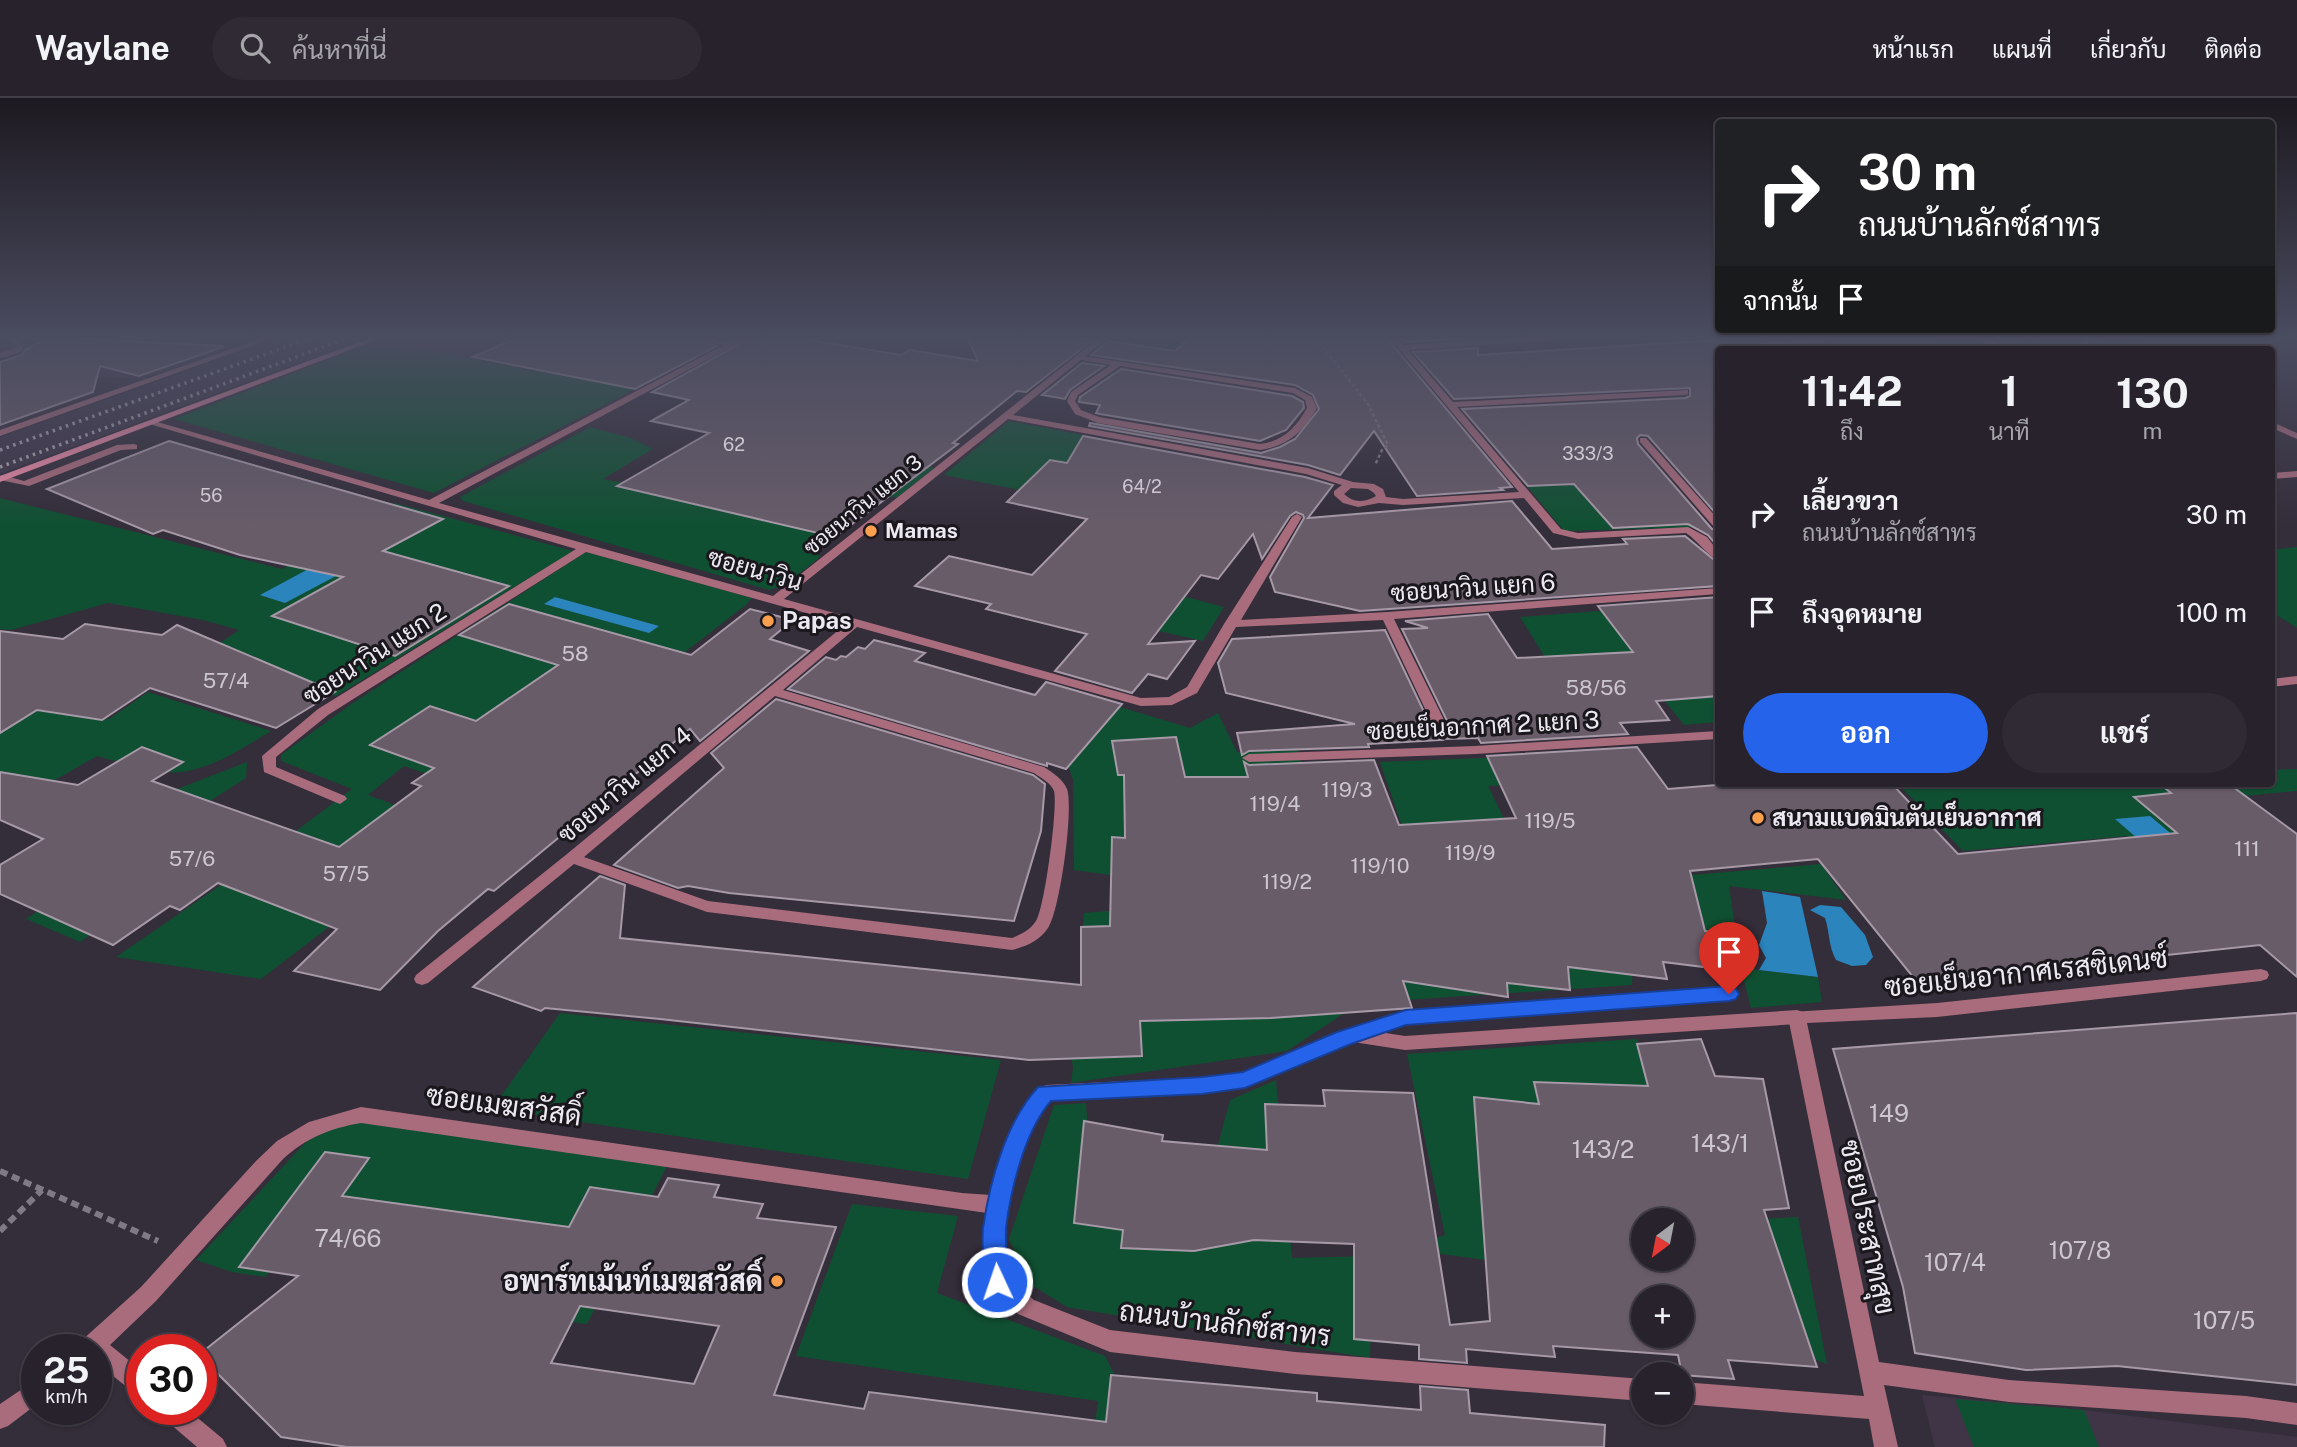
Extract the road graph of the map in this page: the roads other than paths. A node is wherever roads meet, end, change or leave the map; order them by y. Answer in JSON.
{"nodes":[{"id":1,"x":94,"y":400,"type":"edge"},
{"id":2,"x":212,"y":400,"type":"edge"},
{"id":3,"x":626,"y":400,"type":"edge"},
{"id":4,"x":1026,"y":400,"type":"edge"},
{"id":5,"x":1071,"y":400,"type":"edge"},
{"id":6,"x":1309,"y":400,"type":"edge"},
{"id":7,"x":1445,"y":400,"type":"edge"},
{"id":8,"x":1541,"y":400,"type":"edge"},
{"id":9,"x":1449,"y":405,"type":"junction"},
{"id":10,"x":1006,"y":416,"type":"junction"},
{"id":11,"x":151,"y":423,"type":"junction"},
{"id":12,"x":2275,"y":426,"type":"edge"},
{"id":13,"x":0,"y":433,"type":"edge"},
{"id":14,"x":2297,"y":436,"type":"edge"},
{"id":15,"x":1643,"y":440,"type":"dead end"},
{"id":16,"x":134,"y":447,"type":"dead end"},
{"id":17,"x":2297,"y":474,"type":"edge"},
{"id":18,"x":2275,"y":476,"type":"edge"},
{"id":19,"x":1,"y":479,"type":"edge"},
{"id":20,"x":1352,"y":485,"type":"junction"},
{"id":21,"x":1527,"y":495,"type":"junction"},
{"id":22,"x":1379,"y":500,"type":"junction"},
{"id":23,"x":431,"y":503,"type":"junction"},
{"id":24,"x":1297,"y":517,"type":"dead end"},
{"id":25,"x":1715,"y":522,"type":"edge"},
{"id":26,"x":1715,"y":535,"type":"edge"},
{"id":27,"x":1703,"y":540,"type":"junction"},
{"id":28,"x":585,"y":548,"type":"junction"},
{"id":29,"x":1715,"y":554,"type":"edge"},
{"id":30,"x":1715,"y":591,"type":"edge"},
{"id":31,"x":777,"y":599,"type":"junction"},
{"id":32,"x":1387,"y":616,"type":"junction"},
{"id":33,"x":855,"y":623,"type":"junction"},
{"id":34,"x":1230,"y":624,"type":"junction"},
{"id":35,"x":2297,"y":680,"type":"edge"},
{"id":36,"x":2275,"y":683,"type":"edge"},
{"id":37,"x":774,"y":691,"type":"junction"},
{"id":38,"x":1444,"y":734,"type":"dead end"},
{"id":39,"x":1715,"y":735,"type":"edge"},
{"id":40,"x":1249,"y":758,"type":"dead end"},
{"id":41,"x":340,"y":799,"type":"dead end"},
{"id":42,"x":572,"y":858,"type":"junction"},
{"id":43,"x":2261,"y":975,"type":"dead end"},
{"id":44,"x":422,"y":979,"type":"dead end"},
{"id":45,"x":1729,"y":994,"type":"dead end"},
{"id":46,"x":1797,"y":1017,"type":"junction"},
{"id":47,"x":1353,"y":1035,"type":"junction"},
{"id":48,"x":1000,"y":1205,"type":"junction"},
{"id":49,"x":109,"y":1334,"type":"edge"},
{"id":50,"x":112,"y":1362,"type":"edge"},
{"id":51,"x":1870,"y":1372,"type":"junction"},
{"id":52,"x":126,"y":1373,"type":"edge"},
{"id":53,"x":1631,"y":1389,"type":"edge"},
{"id":54,"x":1694,"y":1394,"type":"edge"},
{"id":55,"x":21,"y":1402,"type":"edge"},
{"id":56,"x":1877,"y":1408,"type":"junction"},
{"id":57,"x":2297,"y":1414,"type":"edge"},
{"id":58,"x":0,"y":1418,"type":"edge"},
{"id":59,"x":189,"y":1425,"type":"edge"},
{"id":60,"x":215,"y":1447,"type":"edge"},
{"id":61,"x":1886,"y":1447,"type":"edge"}],
"edges":[{"from":1,"to":13,"type":"street"},
{"from":2,"to":11,"type":"street"},
{"from":3,"to":23,"type":"street"},
{"from":4,"to":10,"type":"street","name":"ซอยนาวิน แยก 3"},
{"from":5,"to":6,"type":"street"},
{"from":7,"to":9,"type":"street"},
{"from":8,"to":9,"type":"street"},
{"from":9,"to":21,"type":"street"},
{"from":10,"to":20,"type":"street"},
{"from":10,"to":31,"type":"street","name":"ซอยนาวิน แยก 3"},
{"from":11,"to":19,"type":"street"},
{"from":11,"to":23,"type":"street","name":"ซอยนาวิน"},
{"from":12,"to":14,"type":"street"},
{"from":15,"to":25,"type":"street"},
{"from":16,"to":19,"type":"street"},
{"from":17,"to":18,"type":"street"},
{"from":20,"to":22,"type":"street"},
{"from":20,"to":22,"type":"street"},
{"from":21,"to":22,"type":"street"},
{"from":21,"to":27,"type":"street"},
{"from":23,"to":28,"type":"street","name":"ซอยนาวิน"},
{"from":24,"to":34,"type":"street","name":"ซอยนาวิน"},
{"from":26,"to":27,"type":"street"},
{"from":27,"to":29,"type":"street"},
{"from":28,"to":31,"type":"street","name":"ซอยนาวิน"},
{"from":28,"to":41,"type":"street","name":"ซอยนาวิน แยก 2"},
{"from":30,"to":32,"type":"street","name":"ซอยนาวิน แยก 6"},
{"from":31,"to":33,"type":"street","name":"ซอยนาวิน"},
{"from":32,"to":34,"type":"street","name":"ซอยนาวิน แยก 6"},
{"from":32,"to":38,"type":"street"},
{"from":33,"to":34,"type":"street","name":"ซอยนาวิน"},
{"from":33,"to":37,"type":"street","name":"ซอยนาวิน แยก 4"},
{"from":35,"to":36,"type":"street"},
{"from":37,"to":42,"type":"street","name":"ซอยนาวิน แยก 4"},
{"from":37,"to":42,"type":"street"},
{"from":39,"to":40,"type":"street","name":"ซอยเย็นอากาศ 2 แยก 3"},
{"from":42,"to":44,"type":"street","name":"ซอยนาวิน แยก 4"},
{"from":43,"to":46,"type":"street","name":"ซอยเย็นอากาศเรสซิเดนซ์"},
{"from":45,"to":47,"type":"street","name":"ถนนบ้านลักซ์สาทร"},
{"from":46,"to":47,"type":"street","name":"ซอยเย็นอากาศเรสซิเดนซ์"},
{"from":46,"to":51,"type":"street","name":"ซอยประสาทสุข"},
{"from":47,"to":48,"type":"street","name":"ถนนบ้านลักซ์สาทร"},
{"from":48,"to":49,"type":"street","name":"ซอยเมฆสวัสดิ์"},
{"from":48,"to":53,"type":"street","name":"ถนนบ้านลักซ์สาทร"},
{"from":50,"to":52,"type":"street"},
{"from":51,"to":56,"type":"street","name":"ซอยประสาทสุข"},
{"from":51,"to":57,"type":"street"},
{"from":54,"to":56,"type":"street"},
{"from":55,"to":58,"type":"street"},
{"from":56,"to":61,"type":"street","name":"ซอยประสาทสุข"},
{"from":59,"to":60,"type":"street"}]}
